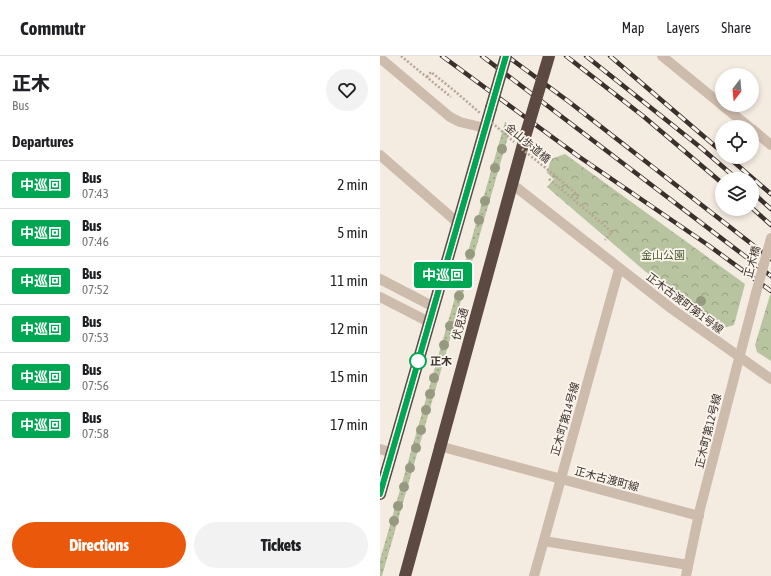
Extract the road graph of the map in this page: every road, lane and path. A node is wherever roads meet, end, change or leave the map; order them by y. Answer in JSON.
{"nodes":[{"id":1,"x":401,"y":56,"type":"edge"},
{"id":2,"x":506,"y":56,"type":"edge"},
{"id":3,"x":549,"y":56,"type":"edge"},
{"id":4,"x":662,"y":56,"type":"edge"},
{"id":5,"x":380,"y":58,"type":"edge"},
{"id":6,"x":673,"y":60,"type":"edge"},
{"id":7,"x":427,"y":77,"type":"junction"},
{"id":8,"x":451,"y":97,"type":"dead end"},
{"id":9,"x":715,"y":99,"type":"edge"},
{"id":10,"x":731,"y":112,"type":"edge"},
{"id":11,"x":486,"y":117,"type":"junction"},
{"id":12,"x":740,"y":120,"type":"edge"},
{"id":13,"x":759,"y":135,"type":"edge"},
{"id":14,"x":771,"y":145,"type":"edge"},
{"id":15,"x":380,"y":155,"type":"edge"},
{"id":16,"x":549,"y":179,"type":"dead end"},
{"id":17,"x":512,"y":184,"type":"junction"},
{"id":18,"x":574,"y":201,"type":"junction"},
{"id":19,"x":458,"y":223,"type":"junction"},
{"id":20,"x":771,"y":238,"type":"edge"},
{"id":21,"x":605,"y":240,"type":"dead end"},
{"id":22,"x":619,"y":269,"type":"junction"},
{"id":23,"x":380,"y":279,"type":"edge"},
{"id":24,"x":756,"y":292,"type":"joint"},
{"id":25,"x":380,"y":297,"type":"edge"},
{"id":26,"x":434,"y":307,"type":"junction"},
{"id":27,"x":429,"y":322,"type":"junction"},
{"id":28,"x":739,"y":357,"type":"junction"},
{"id":29,"x":771,"y":379,"type":"edge"},
{"id":30,"x":440,"y":446,"type":"junction"},
{"id":31,"x":380,"y":449,"type":"edge"},
{"id":32,"x":392,"y":453,"type":"junction"},
{"id":33,"x":560,"y":480,"type":"junction"},
{"id":34,"x":380,"y":494,"type":"edge"},
{"id":35,"x":698,"y":516,"type":"junction"},
{"id":36,"x":544,"y":541,"type":"junction"},
{"id":37,"x":688,"y":565,"type":"junction"},
{"id":38,"x":405,"y":576,"type":"edge"},
{"id":39,"x":534,"y":576,"type":"edge"},
{"id":40,"x":686,"y":576,"type":"edge"}],
"edges":[{"from":1,"to":7,"type":"path"},
{"from":2,"to":11,"type":"highway","bridge":true},
{"from":3,"to":17,"type":"highway","name":"伏見通","bridge":true},
{"from":4,"to":6,"type":"street"},
{"from":5,"to":11,"type":"street"},
{"from":6,"to":9,"type":"street"},
{"from":7,"to":8,"type":"path"},
{"from":7,"to":11,"type":"path","name":"金山歩道橋","bridge":true},
{"from":10,"to":12,"type":"street"},
{"from":11,"to":18,"type":"path","name":"金山歩道橋","bridge":true},
{"from":11,"to":19,"type":"highway"},
{"from":13,"to":14,"type":"street"},
{"from":15,"to":19,"type":"street"},
{"from":16,"to":18,"type":"path"},
{"from":17,"to":22,"type":"street","name":"正木古渡町第1号線"},
{"from":17,"to":30,"type":"highway","name":"伏見通"},
{"from":18,"to":21,"type":"path"},
{"from":19,"to":26,"type":"highway"},
{"from":20,"to":24,"type":"street","name":"正木橋","bridge":true},
{"from":22,"to":28,"type":"street","name":"正木古渡町第1号線"},
{"from":22,"to":33,"type":"street","name":"正木町第14号線"},
{"from":23,"to":26,"type":"street"},
{"from":24,"to":28,"type":"street","name":"正木町第12号線"},
{"from":25,"to":27,"type":"street"},
{"from":26,"to":27,"type":"highway"},
{"from":27,"to":32,"type":"highway"},
{"from":28,"to":29,"type":"street","name":"正木古渡町第1号線"},
{"from":28,"to":35,"type":"street","name":"正木町第12号線"},
{"from":30,"to":33,"type":"street","name":"正木古渡町線"},
{"from":30,"to":38,"type":"highway","name":"伏見通"},
{"from":31,"to":32,"type":"street"},
{"from":32,"to":34,"type":"highway"},
{"from":33,"to":35,"type":"street","name":"正木古渡町線"},
{"from":33,"to":36,"type":"street","name":"正木町第14号線"},
{"from":35,"to":37,"type":"street","name":"正木町第12号線"},
{"from":36,"to":37,"type":"street"},
{"from":36,"to":39,"type":"street","name":"正木町第14号線"},
{"from":37,"to":40,"type":"street","name":"正木町第12号線"}]}
